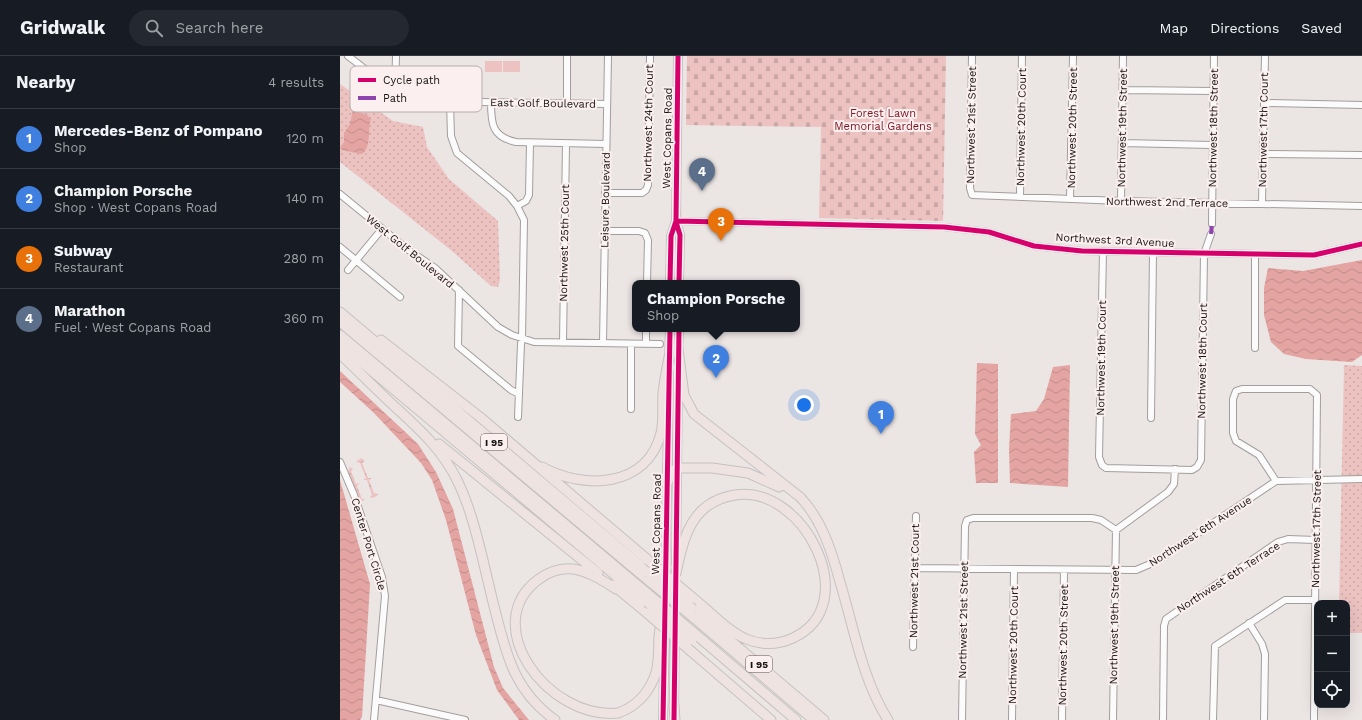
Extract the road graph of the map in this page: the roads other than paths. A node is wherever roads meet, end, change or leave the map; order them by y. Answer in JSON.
{"nodes":[{"id":1,"x":348,"y":56,"type":"edge"},
{"id":2,"x":359,"y":56,"type":"edge"},
{"id":3,"x":396,"y":56,"type":"edge"},
{"id":4,"x":567,"y":56,"type":"edge"},
{"id":5,"x":608,"y":56,"type":"edge"},
{"id":6,"x":650,"y":56,"type":"edge"},
{"id":7,"x":678,"y":56,"type":"edge"},
{"id":8,"x":972,"y":56,"type":"edge"},
{"id":9,"x":1022,"y":56,"type":"edge"},
{"id":10,"x":1073,"y":56,"type":"edge"},
{"id":11,"x":1123,"y":56,"type":"edge"},
{"id":12,"x":1214,"y":56,"type":"edge"},
{"id":13,"x":1265,"y":56,"type":"edge"},
{"id":14,"x":359,"y":64,"type":"joint"},
{"id":15,"x":396,"y":66,"type":"edge"},
{"id":16,"x":1123,"y":90,"type":"junction"},
{"id":17,"x":1213,"y":91,"type":"junction"},
{"id":18,"x":482,"y":102,"type":"edge"},
{"id":19,"x":491,"y":102,"type":"junction"},
{"id":20,"x":567,"y":103,"type":"junction"},
{"id":21,"x":1264,"y":103,"type":"junction"},
{"id":22,"x":607,"y":104,"type":"junction"},
{"id":23,"x":1362,"y":105,"type":"edge"},
{"id":24,"x":450,"y":112,"type":"edge"},
{"id":25,"x":530,"y":143,"type":"junction"},
{"id":26,"x":1122,"y":143,"type":"junction"},
{"id":27,"x":566,"y":144,"type":"junction"},
{"id":28,"x":606,"y":144,"type":"junction"},
{"id":29,"x":1212,"y":145,"type":"junction"},
{"id":30,"x":1262,"y":154,"type":"junction"},
{"id":31,"x":1362,"y":156,"type":"edge"},
{"id":32,"x":605,"y":193,"type":"junction"},
{"id":33,"x":340,"y":194,"type":"edge"},
{"id":34,"x":972,"y":195,"type":"joint"},
{"id":35,"x":1020,"y":197,"type":"junction"},
{"id":36,"x":1070,"y":199,"type":"junction"},
{"id":37,"x":1121,"y":201,"type":"junction"},
{"id":38,"x":1212,"y":203,"type":"junction"},
{"id":39,"x":1262,"y":203,"type":"junction"},
{"id":40,"x":517,"y":206,"type":"junction"},
{"id":41,"x":1362,"y":206,"type":"edge"},
{"id":42,"x":676,"y":221,"type":"junction"},
{"id":43,"x":1212,"y":224,"type":"dead end"},
{"id":44,"x":382,"y":229,"type":"junction"},
{"id":45,"x":605,"y":231,"type":"junction"},
{"id":46,"x":1211,"y":234,"type":"dead end"},
{"id":47,"x":1362,"y":244,"type":"edge"},
{"id":48,"x":340,"y":247,"type":"edge"},
{"id":49,"x":1103,"y":251,"type":"junction"},
{"id":50,"x":1153,"y":252,"type":"junction"},
{"id":51,"x":1204,"y":254,"type":"junction"},
{"id":52,"x":1254,"y":255,"type":"junction"},
{"id":53,"x":356,"y":261,"type":"junction"},
{"id":54,"x":348,"y":270,"type":"dead end"},
{"id":55,"x":647,"y":280,"type":"edge"},
{"id":56,"x":670,"y":280,"type":"edge"},
{"id":57,"x":679,"y":280,"type":"edge"},
{"id":58,"x":459,"y":290,"type":"junction"},
{"id":59,"x":400,"y":297,"type":"dead end"},
{"id":60,"x":340,"y":311,"type":"edge"},
{"id":61,"x":340,"y":322,"type":"edge"},
{"id":62,"x":646,"y":332,"type":"edge"},
{"id":63,"x":670,"y":332,"type":"edge"},
{"id":64,"x":679,"y":332,"type":"edge"},
{"id":65,"x":340,"y":335,"type":"edge"},
{"id":66,"x":522,"y":338,"type":"junction"},
{"id":67,"x":563,"y":343,"type":"junction"},
{"id":68,"x":603,"y":343,"type":"junction"},
{"id":69,"x":340,"y":344,"type":"edge"},
{"id":70,"x":631,"y":344,"type":"junction"},
{"id":71,"x":646,"y":344,"type":"junction"},
{"id":72,"x":660,"y":344,"type":"dead end"},
{"id":73,"x":1255,"y":348,"type":"dead end"},
{"id":74,"x":678,"y":350,"type":"junction"},
{"id":75,"x":340,"y":354,"type":"edge"},
{"id":76,"x":669,"y":357,"type":"junction"},
{"id":77,"x":519,"y":394,"type":"junction"},
{"id":78,"x":631,"y":409,"type":"dead end"},
{"id":79,"x":518,"y":417,"type":"dead end"},
{"id":80,"x":1151,"y":418,"type":"dead end"},
{"id":81,"x":417,"y":427,"type":"junction"},
{"id":82,"x":506,"y":440,"type":"junction"},
{"id":83,"x":340,"y":462,"type":"edge"},
{"id":84,"x":677,"y":468,"type":"junction"},
{"id":85,"x":1175,"y":469,"type":"junction"},
{"id":86,"x":1318,"y":478,"type":"junction"},
{"id":87,"x":1362,"y":479,"type":"edge"},
{"id":88,"x":1276,"y":481,"type":"junction"},
{"id":89,"x":667,"y":483,"type":"junction"},
{"id":90,"x":916,"y":516,"type":"dead end"},
{"id":91,"x":819,"y":525,"type":"junction"},
{"id":92,"x":1116,"y":530,"type":"junction"},
{"id":93,"x":1316,"y":540,"type":"junction"},
{"id":94,"x":915,"y":568,"type":"junction"},
{"id":95,"x":964,"y":569,"type":"junction"},
{"id":96,"x":1014,"y":570,"type":"junction"},
{"id":97,"x":1064,"y":570,"type":"junction"},
{"id":98,"x":1115,"y":571,"type":"junction"},
{"id":99,"x":676,"y":573,"type":"junction"},
{"id":100,"x":648,"y":576,"type":"junction"},
{"id":101,"x":616,"y":589,"type":"junction"},
{"id":102,"x":648,"y":598,"type":"junction"},
{"id":103,"x":1314,"y":600,"type":"edge"},
{"id":104,"x":1315,"y":600,"type":"edge"},
{"id":105,"x":665,"y":601,"type":"junction"},
{"id":106,"x":693,"y":613,"type":"junction"},
{"id":107,"x":1249,"y":623,"type":"junction"},
{"id":108,"x":692,"y":636,"type":"junction"},
{"id":109,"x":1315,"y":636,"type":"edge"},
{"id":110,"x":913,"y":647,"type":"dead end"},
{"id":111,"x":376,"y":700,"type":"junction"},
{"id":112,"x":674,"y":705,"type":"joint"},
{"id":113,"x":374,"y":720,"type":"edge"},
{"id":114,"x":465,"y":720,"type":"edge"},
{"id":115,"x":555,"y":720,"type":"edge"},
{"id":116,"x":663,"y":720,"type":"edge"},
{"id":117,"x":674,"y":720,"type":"edge"},
{"id":118,"x":769,"y":720,"type":"edge"},
{"id":119,"x":786,"y":720,"type":"edge"},
{"id":120,"x":796,"y":720,"type":"edge"},
{"id":121,"x":814,"y":720,"type":"edge"},
{"id":122,"x":824,"y":720,"type":"edge"},
{"id":123,"x":888,"y":720,"type":"edge"},
{"id":124,"x":962,"y":720,"type":"edge"},
{"id":125,"x":1012,"y":720,"type":"edge"},
{"id":126,"x":1062,"y":720,"type":"edge"},
{"id":127,"x":1113,"y":720,"type":"edge"},
{"id":128,"x":1163,"y":720,"type":"edge"},
{"id":129,"x":1213,"y":720,"type":"edge"},
{"id":130,"x":1264,"y":720,"type":"edge"},
{"id":131,"x":1314,"y":720,"type":"edge"}],
"edges":[{"from":1,"to":14,"type":"street","name":"East Golf Boulevard"},
{"from":2,"to":14,"type":"street"},
{"from":3,"to":15,"type":"street"},
{"from":4,"to":20,"type":"street"},
{"from":5,"to":22,"type":"street","name":"Leisure Boulevard"},
{"from":6,"to":32,"type":"street","name":"Northwest 24th Court"},
{"from":7,"to":42,"type":"main road","name":"West Copans Road"},
{"from":8,"to":34,"type":"street","name":"Northwest 21st Street"},
{"from":9,"to":35,"type":"street","name":"Northwest 20th Court"},
{"from":10,"to":36,"type":"street","name":"Northwest 20th Street"},
{"from":11,"to":16,"type":"street","name":"Northwest 19th Street"},
{"from":12,"to":17,"type":"street","name":"Northwest 18th Street"},
{"from":13,"to":21,"type":"street","name":"Northwest 17th Court"},
{"from":16,"to":17,"type":"street"},
{"from":16,"to":26,"type":"street","name":"Northwest 19th Street"},
{"from":17,"to":29,"type":"street","name":"Northwest 18th Street"},
{"from":18,"to":19,"type":"street","name":"East Golf Boulevard"},
{"from":19,"to":20,"type":"street","name":"East Golf Boulevard"},
{"from":19,"to":25,"type":"street"},
{"from":20,"to":22,"type":"street","name":"East Golf Boulevard"},
{"from":21,"to":23,"type":"street"},
{"from":21,"to":30,"type":"street","name":"Northwest 17th Court"},
{"from":22,"to":28,"type":"street","name":"Leisure Boulevard"},
{"from":24,"to":40,"type":"street"},
{"from":25,"to":27,"type":"street"},
{"from":25,"to":40,"type":"street"},
{"from":26,"to":29,"type":"street"},
{"from":26,"to":37,"type":"street","name":"Northwest 19th Street"},
{"from":27,"to":28,"type":"street"},
{"from":27,"to":67,"type":"street","name":"Northwest 25th Court"},
{"from":28,"to":32,"type":"street","name":"Leisure Boulevard"},
{"from":29,"to":38,"type":"street","name":"Northwest 18th Street"},
{"from":30,"to":31,"type":"street"},
{"from":30,"to":39,"type":"street","name":"Northwest 17th Court"},
{"from":32,"to":45,"type":"street","name":"Leisure Boulevard"},
{"from":33,"to":44,"type":"street","name":"West Golf Boulevard"},
{"from":34,"to":35,"type":"street","name":"Northwest 2nd Terrace"},
{"from":35,"to":36,"type":"street","name":"Northwest 2nd Terrace"},
{"from":36,"to":37,"type":"street","name":"Northwest 2nd Terrace"},
{"from":37,"to":38,"type":"street","name":"Northwest 2nd Terrace"},
{"from":38,"to":39,"type":"street","name":"Northwest 2nd Terrace"},
{"from":38,"to":43,"type":"street","name":"Northwest 18th Street"},
{"from":39,"to":41,"type":"street","name":"Northwest 2nd Terrace"},
{"from":40,"to":66,"type":"street"},
{"from":42,"to":49,"type":"street","name":"Northwest 3rd Avenue"},
{"from":42,"to":56,"type":"main road","name":"West Copans Road"},
{"from":42,"to":57,"type":"main road","name":"West Copans Road"},
{"from":44,"to":53,"type":"street"},
{"from":44,"to":58,"type":"street","name":"West Golf Boulevard"},
{"from":45,"to":55,"type":"street"},
{"from":45,"to":68,"type":"street","name":"Leisure Boulevard"},
{"from":46,"to":51,"type":"street"},
{"from":47,"to":52,"type":"street","name":"Northwest 3rd Avenue"},
{"from":48,"to":53,"type":"street"},
{"from":49,"to":50,"type":"street","name":"Northwest 3rd Avenue"},
{"from":49,"to":85,"type":"street","name":"Northwest 19th Court"},
{"from":50,"to":51,"type":"street","name":"Northwest 3rd Avenue"},
{"from":50,"to":80,"type":"street"},
{"from":51,"to":52,"type":"street","name":"Northwest 3rd Avenue"},
{"from":51,"to":85,"type":"street","name":"Northwest 18th Court"},
{"from":52,"to":73,"type":"street"},
{"from":53,"to":54,"type":"street"},
{"from":53,"to":59,"type":"street"},
{"from":58,"to":66,"type":"street","name":"West Golf Boulevard"},
{"from":58,"to":77,"type":"street"},
{"from":60,"to":82,"type":"highway"},
{"from":60,"to":100,"type":"highway","number":"I 95"},
{"from":61,"to":100,"type":"highway"},
{"from":62,"to":71,"type":"street"},
{"from":63,"to":76,"type":"main road","name":"West Copans Road"},
{"from":64,"to":74,"type":"main road","name":"West Copans Road"},
{"from":65,"to":102,"type":"highway"},
{"from":66,"to":67,"type":"street","name":"West Golf Boulevard"},
{"from":66,"to":77,"type":"street"},
{"from":67,"to":68,"type":"street","name":"West Golf Boulevard"},
{"from":68,"to":70,"type":"street","name":"West Golf Boulevard"},
{"from":69,"to":102,"type":"highway","number":"I 95"},
{"from":70,"to":71,"type":"street","name":"West Golf Boulevard"},
{"from":70,"to":78,"type":"street"},
{"from":71,"to":72,"type":"street","name":"West Golf Boulevard"},
{"from":74,"to":84,"type":"main road","name":"West Copans Road"},
{"from":74,"to":91,"type":"highway"},
{"from":75,"to":81,"type":"highway"},
{"from":76,"to":82,"type":"highway"},
{"from":76,"to":89,"type":"main road","name":"West Copans Road"},
{"from":77,"to":79,"type":"street"},
{"from":81,"to":101,"type":"highway"},
{"from":81,"to":115,"type":"highway"},
{"from":82,"to":99,"type":"highway","bridge":true},
{"from":83,"to":111,"type":"street","name":"Center Port Circle"},
{"from":84,"to":89,"type":"highway"},
{"from":84,"to":91,"type":"highway"},
{"from":84,"to":99,"type":"main road","name":"West Copans Road"},
{"from":85,"to":92,"type":"street"},
{"from":86,"to":87,"type":"street","name":"Northwest 6th Avenue"},
{"from":86,"to":88,"type":"street","name":"Northwest 6th Avenue"},
{"from":86,"to":88,"type":"street","name":"Northwest 17th Street"},
{"from":86,"to":93,"type":"street","name":"Northwest 17th Street"},
{"from":88,"to":98,"type":"street","name":"Northwest 6th Avenue"},
{"from":89,"to":105,"type":"main road","name":"West Copans Road"},
{"from":90,"to":94,"type":"street","name":"Northwest 21st Court"},
{"from":91,"to":123,"type":"highway"},
{"from":92,"to":95,"type":"street","name":"Northwest 21st Street"},
{"from":92,"to":98,"type":"street","name":"Northwest 19th Street"},
{"from":93,"to":104,"type":"street","name":"Northwest 17th Street"},
{"from":93,"to":128,"type":"street","name":"Northwest 6th Terrace"},
{"from":94,"to":95,"type":"street","name":"Northwest 6th Avenue"},
{"from":94,"to":110,"type":"street","name":"Northwest 21st Court"},
{"from":95,"to":96,"type":"street","name":"Northwest 6th Avenue"},
{"from":95,"to":124,"type":"street","name":"Northwest 21st Street"},
{"from":96,"to":97,"type":"street","name":"Northwest 6th Avenue"},
{"from":96,"to":125,"type":"street","name":"Northwest 20th Court"},
{"from":97,"to":98,"type":"street","name":"Northwest 6th Avenue"},
{"from":97,"to":126,"type":"street","name":"Northwest 20th Street"},
{"from":98,"to":127,"type":"street","name":"Northwest 19th Street"},
{"from":99,"to":112,"type":"main road","name":"West Copans Road"},
{"from":100,"to":106,"type":"highway","number":"I 95","bridge":true},
{"from":101,"to":105,"type":"highway"},
{"from":101,"to":118,"type":"highway","bridge":true},
{"from":102,"to":108,"type":"highway","number":"I 95","bridge":true},
{"from":103,"to":107,"type":"street"},
{"from":105,"to":116,"type":"main road","name":"West Copans Road"},
{"from":106,"to":121,"type":"highway"},
{"from":106,"to":122,"type":"highway","number":"I 95"},
{"from":107,"to":129,"type":"street"},
{"from":107,"to":130,"type":"street"},
{"from":108,"to":119,"type":"highway","number":"I 95"},
{"from":108,"to":120,"type":"highway"},
{"from":109,"to":131,"type":"street","name":"Northwest 17th Street"},
{"from":111,"to":113,"type":"street","name":"Center Port Circle"},
{"from":111,"to":114,"type":"street"},
{"from":112,"to":117,"type":"highway"}]}
